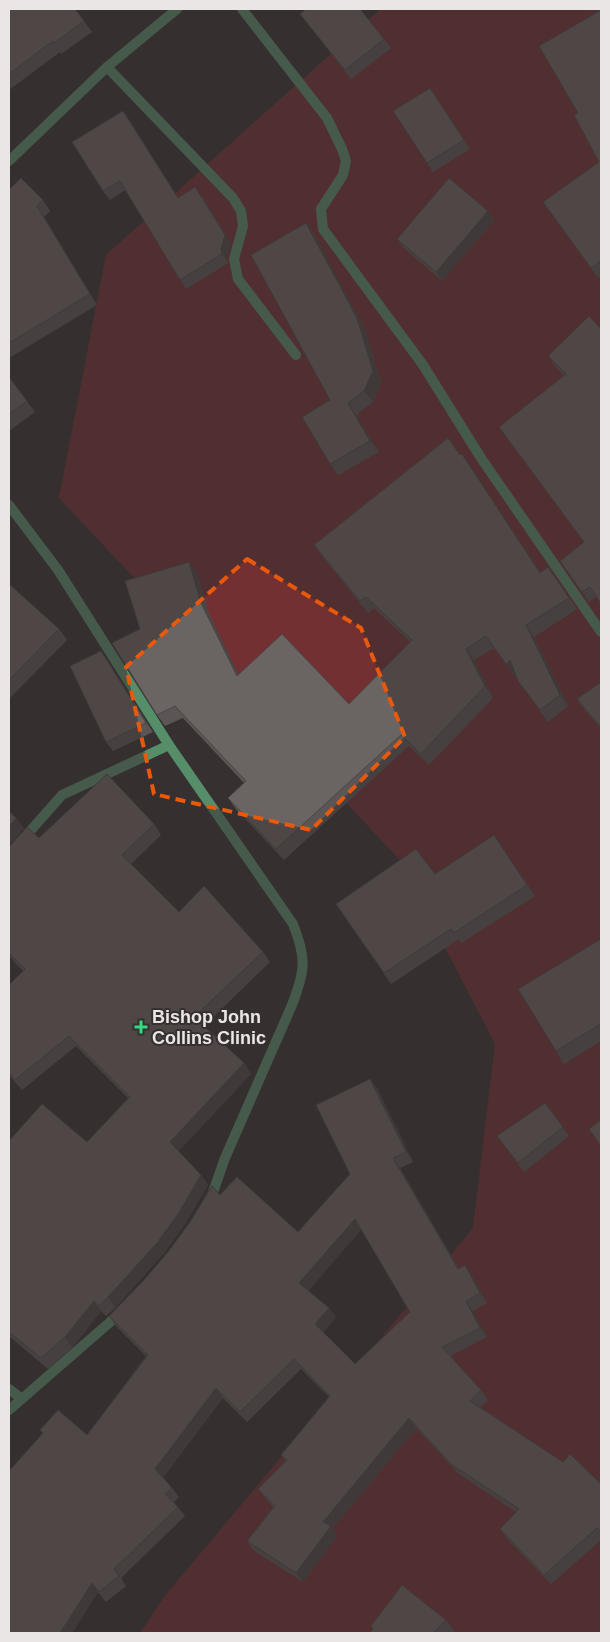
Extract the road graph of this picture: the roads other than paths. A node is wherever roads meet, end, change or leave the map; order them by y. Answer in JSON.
{"nodes":[{"id":1,"x":177,"y":9,"type":"edge"},
{"id":2,"x":242,"y":9,"type":"edge"},
{"id":3,"x":107,"y":67,"type":"junction"},
{"id":4,"x":9,"y":162,"type":"edge"},
{"id":5,"x":296,"y":355,"type":"edge"},
{"id":6,"x":9,"y":505,"type":"edge"},
{"id":7,"x":601,"y":632,"type":"edge"},
{"id":8,"x":169,"y":745,"type":"junction"},
{"id":9,"x":9,"y":855,"type":"edge"},
{"id":10,"x":202,"y":1210,"type":"edge"},
{"id":11,"x":129,"y":1303,"type":"edge"},
{"id":12,"x":9,"y":1389,"type":"edge"},
{"id":13,"x":22,"y":1399,"type":"junction"},
{"id":14,"x":9,"y":1410,"type":"edge"}],
"edges":[{"from":1,"to":3,"type":"street"},
{"from":2,"to":7,"type":"street"},
{"from":3,"to":4,"type":"street"},
{"from":3,"to":5,"type":"street"},
{"from":6,"to":8,"type":"street"},
{"from":8,"to":9,"type":"street"},
{"from":8,"to":10,"type":"street"},
{"from":11,"to":13,"type":"street"},
{"from":12,"to":13,"type":"street"},
{"from":13,"to":14,"type":"street"}]}
